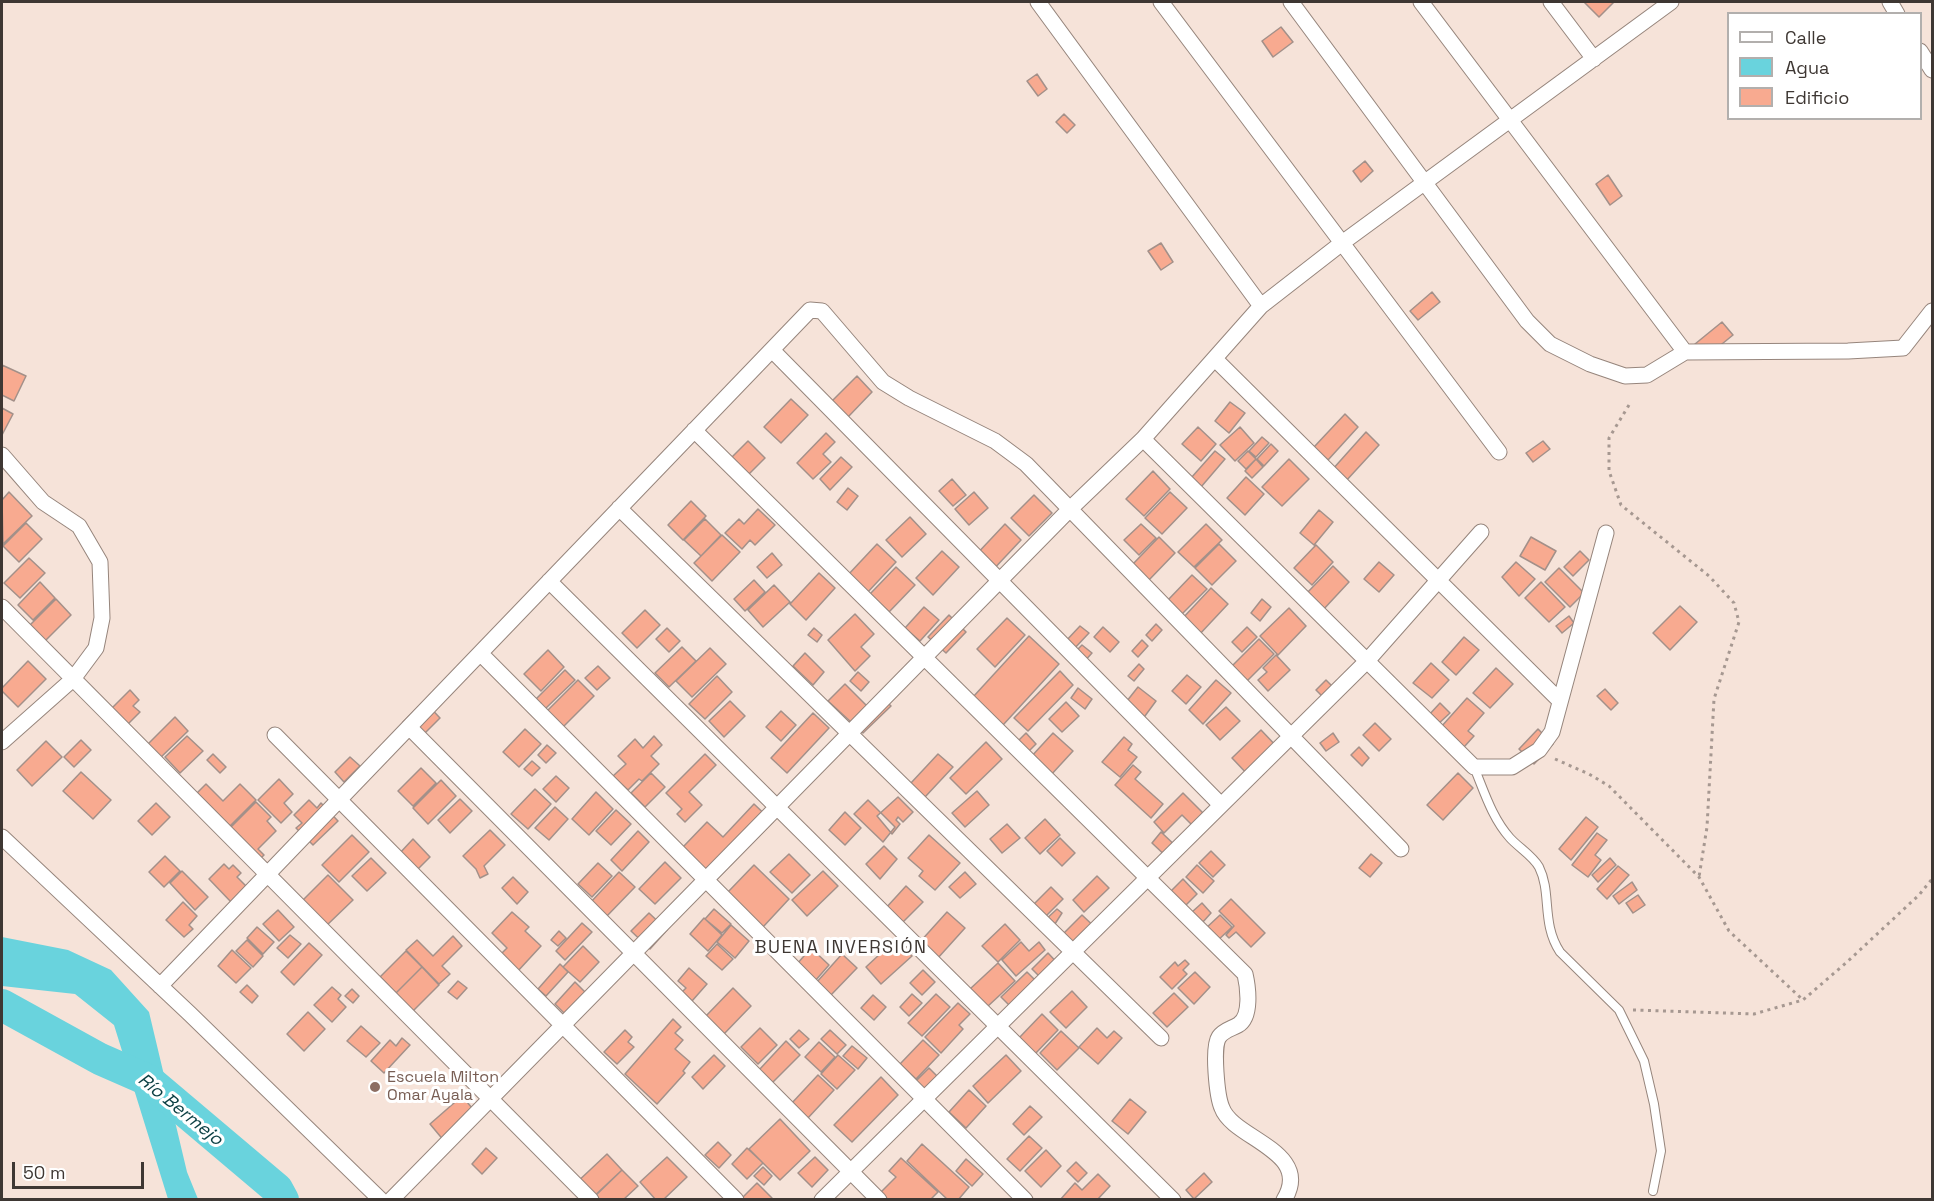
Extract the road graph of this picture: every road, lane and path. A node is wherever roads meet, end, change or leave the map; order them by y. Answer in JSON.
{"nodes":[{"id":1,"x":1038,"y":2,"type":"edge"},
{"id":2,"x":1161,"y":2,"type":"edge"},
{"id":3,"x":1291,"y":2,"type":"edge"},
{"id":4,"x":1421,"y":2,"type":"edge"},
{"id":5,"x":1551,"y":2,"type":"edge"},
{"id":6,"x":1671,"y":2,"type":"edge"},
{"id":7,"x":1922,"y":54,"type":"edge"},
{"id":8,"x":1593,"y":59,"type":"junction"},
{"id":9,"x":1932,"y":70,"type":"edge"},
{"id":10,"x":1510,"y":120,"type":"junction"},
{"id":11,"x":1342,"y":243,"type":"junction"},
{"id":12,"x":1261,"y":306,"type":"junction"},
{"id":13,"x":1932,"y":311,"type":"edge"},
{"id":14,"x":772,"y":350,"type":"junction"},
{"id":15,"x":1685,"y":352,"type":"junction"},
{"id":16,"x":1215,"y":358,"type":"junction"},
{"id":17,"x":1629,"y":405,"type":"dead end"},
{"id":18,"x":694,"y":430,"type":"junction"},
{"id":19,"x":1143,"y":439,"type":"junction"},
{"id":20,"x":1499,"y":452,"type":"dead end"},
{"id":21,"x":2,"y":455,"type":"edge"},
{"id":22,"x":620,"y":508,"type":"junction"},
{"id":23,"x":1070,"y":509,"type":"junction"},
{"id":24,"x":1481,"y":532,"type":"dead end"},
{"id":25,"x":1605,"y":532,"type":"dead end"},
{"id":26,"x":1438,"y":580,"type":"junction"},
{"id":27,"x":549,"y":581,"type":"junction"},
{"id":28,"x":999,"y":581,"type":"junction"},
{"id":29,"x":2,"y":607,"type":"edge"},
{"id":30,"x":480,"y":653,"type":"junction"},
{"id":31,"x":924,"y":657,"type":"junction"},
{"id":32,"x":1367,"y":661,"type":"junction"},
{"id":33,"x":73,"y":679,"type":"junction"},
{"id":34,"x":1560,"y":701,"type":"junction"},
{"id":35,"x":409,"y":727,"type":"junction"},
{"id":36,"x":849,"y":733,"type":"junction"},
{"id":37,"x":275,"y":735,"type":"dead end"},
{"id":38,"x":1290,"y":737,"type":"junction"},
{"id":39,"x":2,"y":742,"type":"edge"},
{"id":40,"x":1555,"y":759,"type":"dead end"},
{"id":41,"x":1474,"y":767,"type":"junction"},
{"id":42,"x":1221,"y":806,"type":"junction"},
{"id":43,"x":777,"y":807,"type":"junction"},
{"id":44,"x":2,"y":837,"type":"edge"},
{"id":45,"x":1401,"y":849,"type":"dead end"},
{"id":46,"x":1699,"y":877,"type":"junction"},
{"id":47,"x":1148,"y":878,"type":"junction"},
{"id":48,"x":706,"y":879,"type":"junction"},
{"id":49,"x":1932,"y":879,"type":"edge"},
{"id":50,"x":1072,"y":952,"type":"junction"},
{"id":51,"x":634,"y":953,"type":"junction"},
{"id":52,"x":160,"y":986,"type":"junction"},
{"id":53,"x":1803,"y":1000,"type":"junction"},
{"id":54,"x":1619,"y":1010,"type":"junction"},
{"id":55,"x":563,"y":1025,"type":"junction"},
{"id":56,"x":998,"y":1026,"type":"junction"},
{"id":57,"x":1161,"y":1038,"type":"dead end"},
{"id":58,"x":925,"y":1098,"type":"junction"},
{"id":59,"x":490,"y":1099,"type":"junction"},
{"id":60,"x":850,"y":1171,"type":"junction"},
{"id":61,"x":1653,"y":1191,"type":"dead end"},
{"id":62,"x":381,"y":1200,"type":"edge"},
{"id":63,"x":391,"y":1200,"type":"edge"},
{"id":64,"x":591,"y":1200,"type":"edge"},
{"id":65,"x":736,"y":1200,"type":"edge"},
{"id":66,"x":822,"y":1200,"type":"edge"},
{"id":67,"x":879,"y":1200,"type":"edge"},
{"id":68,"x":1025,"y":1200,"type":"edge"},
{"id":69,"x":1173,"y":1200,"type":"edge"},
{"id":70,"x":1284,"y":1200,"type":"edge"}],
"edges":[{"from":1,"to":12,"type":"street"},
{"from":2,"to":11,"type":"street"},
{"from":3,"to":15,"type":"street"},
{"from":4,"to":10,"type":"street"},
{"from":5,"to":8,"type":"street"},
{"from":6,"to":8,"type":"street"},
{"from":7,"to":9,"type":"street"},
{"from":8,"to":10,"type":"street"},
{"from":10,"to":11,"type":"street"},
{"from":10,"to":15,"type":"street"},
{"from":11,"to":12,"type":"street"},
{"from":11,"to":20,"type":"street"},
{"from":12,"to":16,"type":"street"},
{"from":13,"to":15,"type":"street"},
{"from":14,"to":18,"type":"street"},
{"from":14,"to":23,"type":"street"},
{"from":14,"to":28,"type":"street"},
{"from":16,"to":19,"type":"street"},
{"from":16,"to":26,"type":"street"},
{"from":17,"to":46,"type":"path"},
{"from":18,"to":22,"type":"street"},
{"from":18,"to":31,"type":"street"},
{"from":19,"to":23,"type":"street"},
{"from":19,"to":32,"type":"street"},
{"from":21,"to":33,"type":"street"},
{"from":22,"to":27,"type":"street"},
{"from":22,"to":36,"type":"street"},
{"from":23,"to":28,"type":"street"},
{"from":23,"to":38,"type":"street"},
{"from":24,"to":26,"type":"street"},
{"from":25,"to":34,"type":"street"},
{"from":26,"to":32,"type":"street"},
{"from":26,"to":34,"type":"street"},
{"from":27,"to":30,"type":"street"},
{"from":27,"to":43,"type":"street"},
{"from":28,"to":31,"type":"street"},
{"from":28,"to":42,"type":"street"},
{"from":29,"to":33,"type":"street"},
{"from":30,"to":35,"type":"street"},
{"from":30,"to":48,"type":"street"},
{"from":31,"to":36,"type":"street"},
{"from":31,"to":47,"type":"street"},
{"from":32,"to":38,"type":"street"},
{"from":32,"to":41,"type":"street"},
{"from":33,"to":39,"type":"street"},
{"from":33,"to":59,"type":"street"},
{"from":34,"to":41,"type":"street"},
{"from":35,"to":51,"type":"street"},
{"from":35,"to":52,"type":"street"},
{"from":36,"to":43,"type":"street"},
{"from":36,"to":50,"type":"street"},
{"from":37,"to":55,"type":"street"},
{"from":38,"to":42,"type":"street"},
{"from":38,"to":45,"type":"street"},
{"from":40,"to":46,"type":"path"},
{"from":41,"to":54,"type":"lane"},
{"from":42,"to":47,"type":"street"},
{"from":43,"to":48,"type":"street"},
{"from":43,"to":56,"type":"street"},
{"from":44,"to":52,"type":"street"},
{"from":46,"to":53,"type":"path"},
{"from":47,"to":50,"type":"street"},
{"from":47,"to":70,"type":"street"},
{"from":48,"to":51,"type":"street"},
{"from":48,"to":58,"type":"street"},
{"from":49,"to":53,"type":"path"},
{"from":50,"to":56,"type":"street"},
{"from":50,"to":57,"type":"street"},
{"from":51,"to":55,"type":"street"},
{"from":51,"to":60,"type":"street"},
{"from":52,"to":62,"type":"street"},
{"from":53,"to":54,"type":"path"},
{"from":54,"to":61,"type":"lane"},
{"from":55,"to":59,"type":"street"},
{"from":55,"to":65,"type":"street"},
{"from":56,"to":58,"type":"street"},
{"from":56,"to":69,"type":"street"},
{"from":58,"to":60,"type":"street"},
{"from":58,"to":68,"type":"street"},
{"from":59,"to":63,"type":"street"},
{"from":59,"to":64,"type":"street"},
{"from":60,"to":66,"type":"street"},
{"from":60,"to":67,"type":"street"}]}
